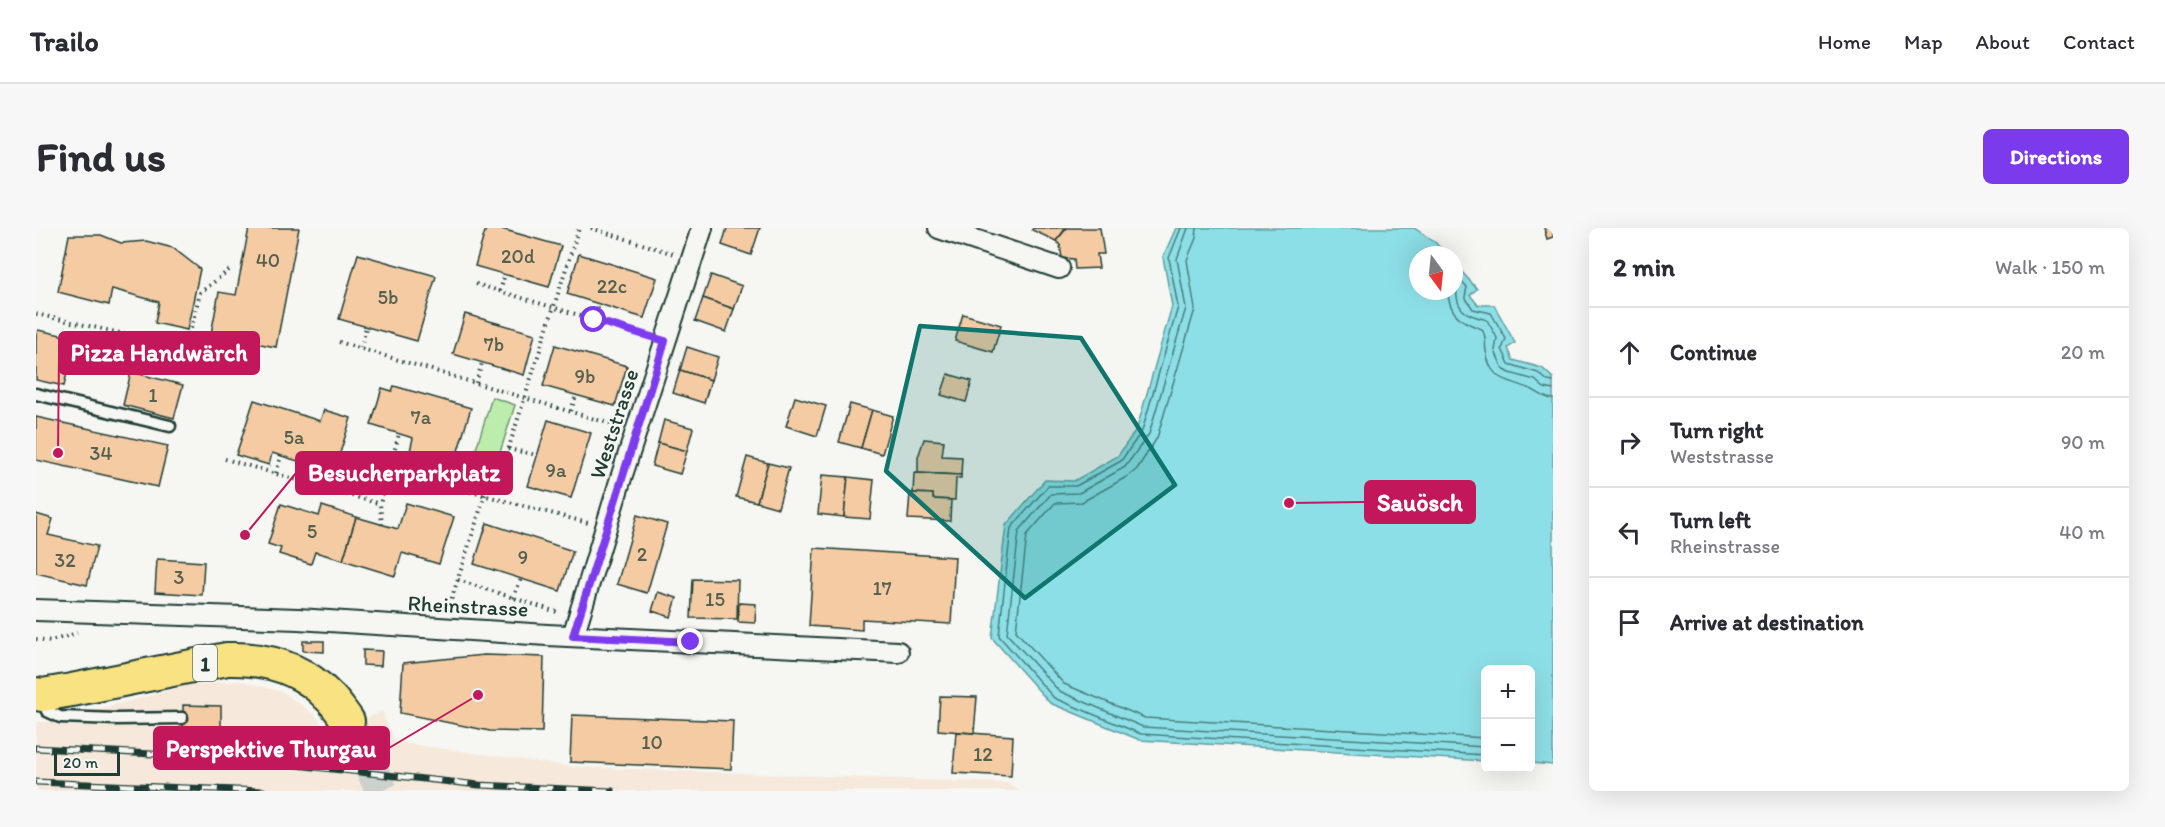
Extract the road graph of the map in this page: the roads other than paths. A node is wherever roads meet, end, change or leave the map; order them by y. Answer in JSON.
{"nodes":[{"id":1,"x":702,"y":228,"type":"edge"},
{"id":2,"x":939,"y":228,"type":"edge"},
{"id":3,"x":1059,"y":268,"type":"dead end"},
{"id":4,"x":36,"y":394,"type":"edge"},
{"id":5,"x":170,"y":426,"type":"dead end"},
{"id":6,"x":36,"y":610,"type":"edge"},
{"id":7,"x":575,"y":628,"type":"junction"},
{"id":8,"x":898,"y":652,"type":"dead end"},
{"id":9,"x":39,"y":695,"type":"edge"},
{"id":10,"x":182,"y":718,"type":"dead end"},
{"id":11,"x":348,"y":722,"type":"tunnel mouth"}],
"edges":[{"from":1,"to":7,"type":"street","name":"Weststrasse"},
{"from":2,"to":3,"type":"street"},
{"from":4,"to":5,"type":"lane"},
{"from":6,"to":7,"type":"street","name":"Rheinstrasse"},
{"from":7,"to":8,"type":"street","name":"Rheinstrasse"},
{"from":9,"to":10,"type":"lane"},
{"from":9,"to":11,"type":"main road","number":"1"}]}
